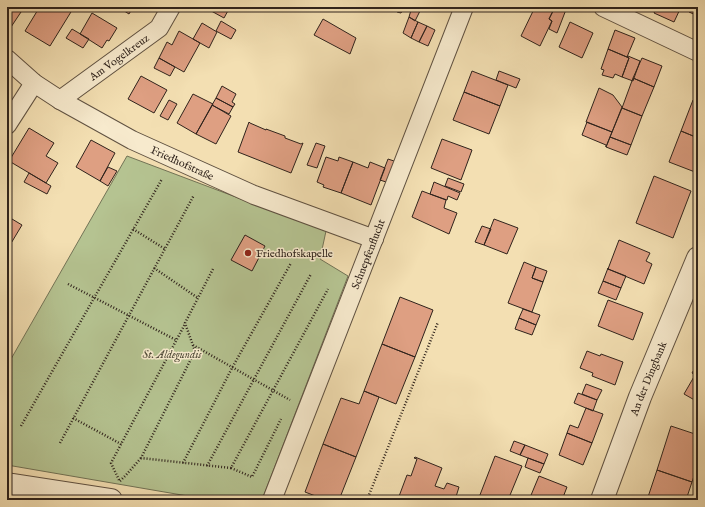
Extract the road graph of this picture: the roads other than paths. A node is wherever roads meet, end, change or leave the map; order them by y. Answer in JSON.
{"nodes":[{"id":1,"x":171,"y":7,"type":"edge"},
{"id":2,"x":464,"y":7,"type":"edge"},
{"id":3,"x":603,"y":7,"type":"edge"},
{"id":4,"x":698,"y":52,"type":"edge"},
{"id":5,"x":7,"y":59,"type":"edge"},
{"id":6,"x":34,"y":83,"type":"junction"},
{"id":7,"x":60,"y":100,"type":"junction"},
{"id":8,"x":7,"y":125,"type":"edge"},
{"id":9,"x":374,"y":239,"type":"junction"},
{"id":10,"x":698,"y":258,"type":"edge"},
{"id":11,"x":7,"y":484,"type":"edge"},
{"id":12,"x":110,"y":493,"type":"edge"},
{"id":13,"x":272,"y":500,"type":"edge"},
{"id":14,"x":602,"y":500,"type":"edge"}],
"edges":[{"from":1,"to":7,"type":"street","name":"Am Vogelkreuz"},
{"from":2,"to":9,"type":"street","name":"Schnepfenflucht"},
{"from":3,"to":4,"type":"street"},
{"from":5,"to":6,"type":"street","name":"Friedhofstraße"},
{"from":6,"to":7,"type":"street","name":"Friedhofstraße"},
{"from":6,"to":8,"type":"street"},
{"from":7,"to":9,"type":"street","name":"Friedhofstraße"},
{"from":9,"to":13,"type":"street","name":"Schnepfenflucht"},
{"from":10,"to":14,"type":"street","name":"An der Dingbank"},
{"from":11,"to":12,"type":"street"}]}
